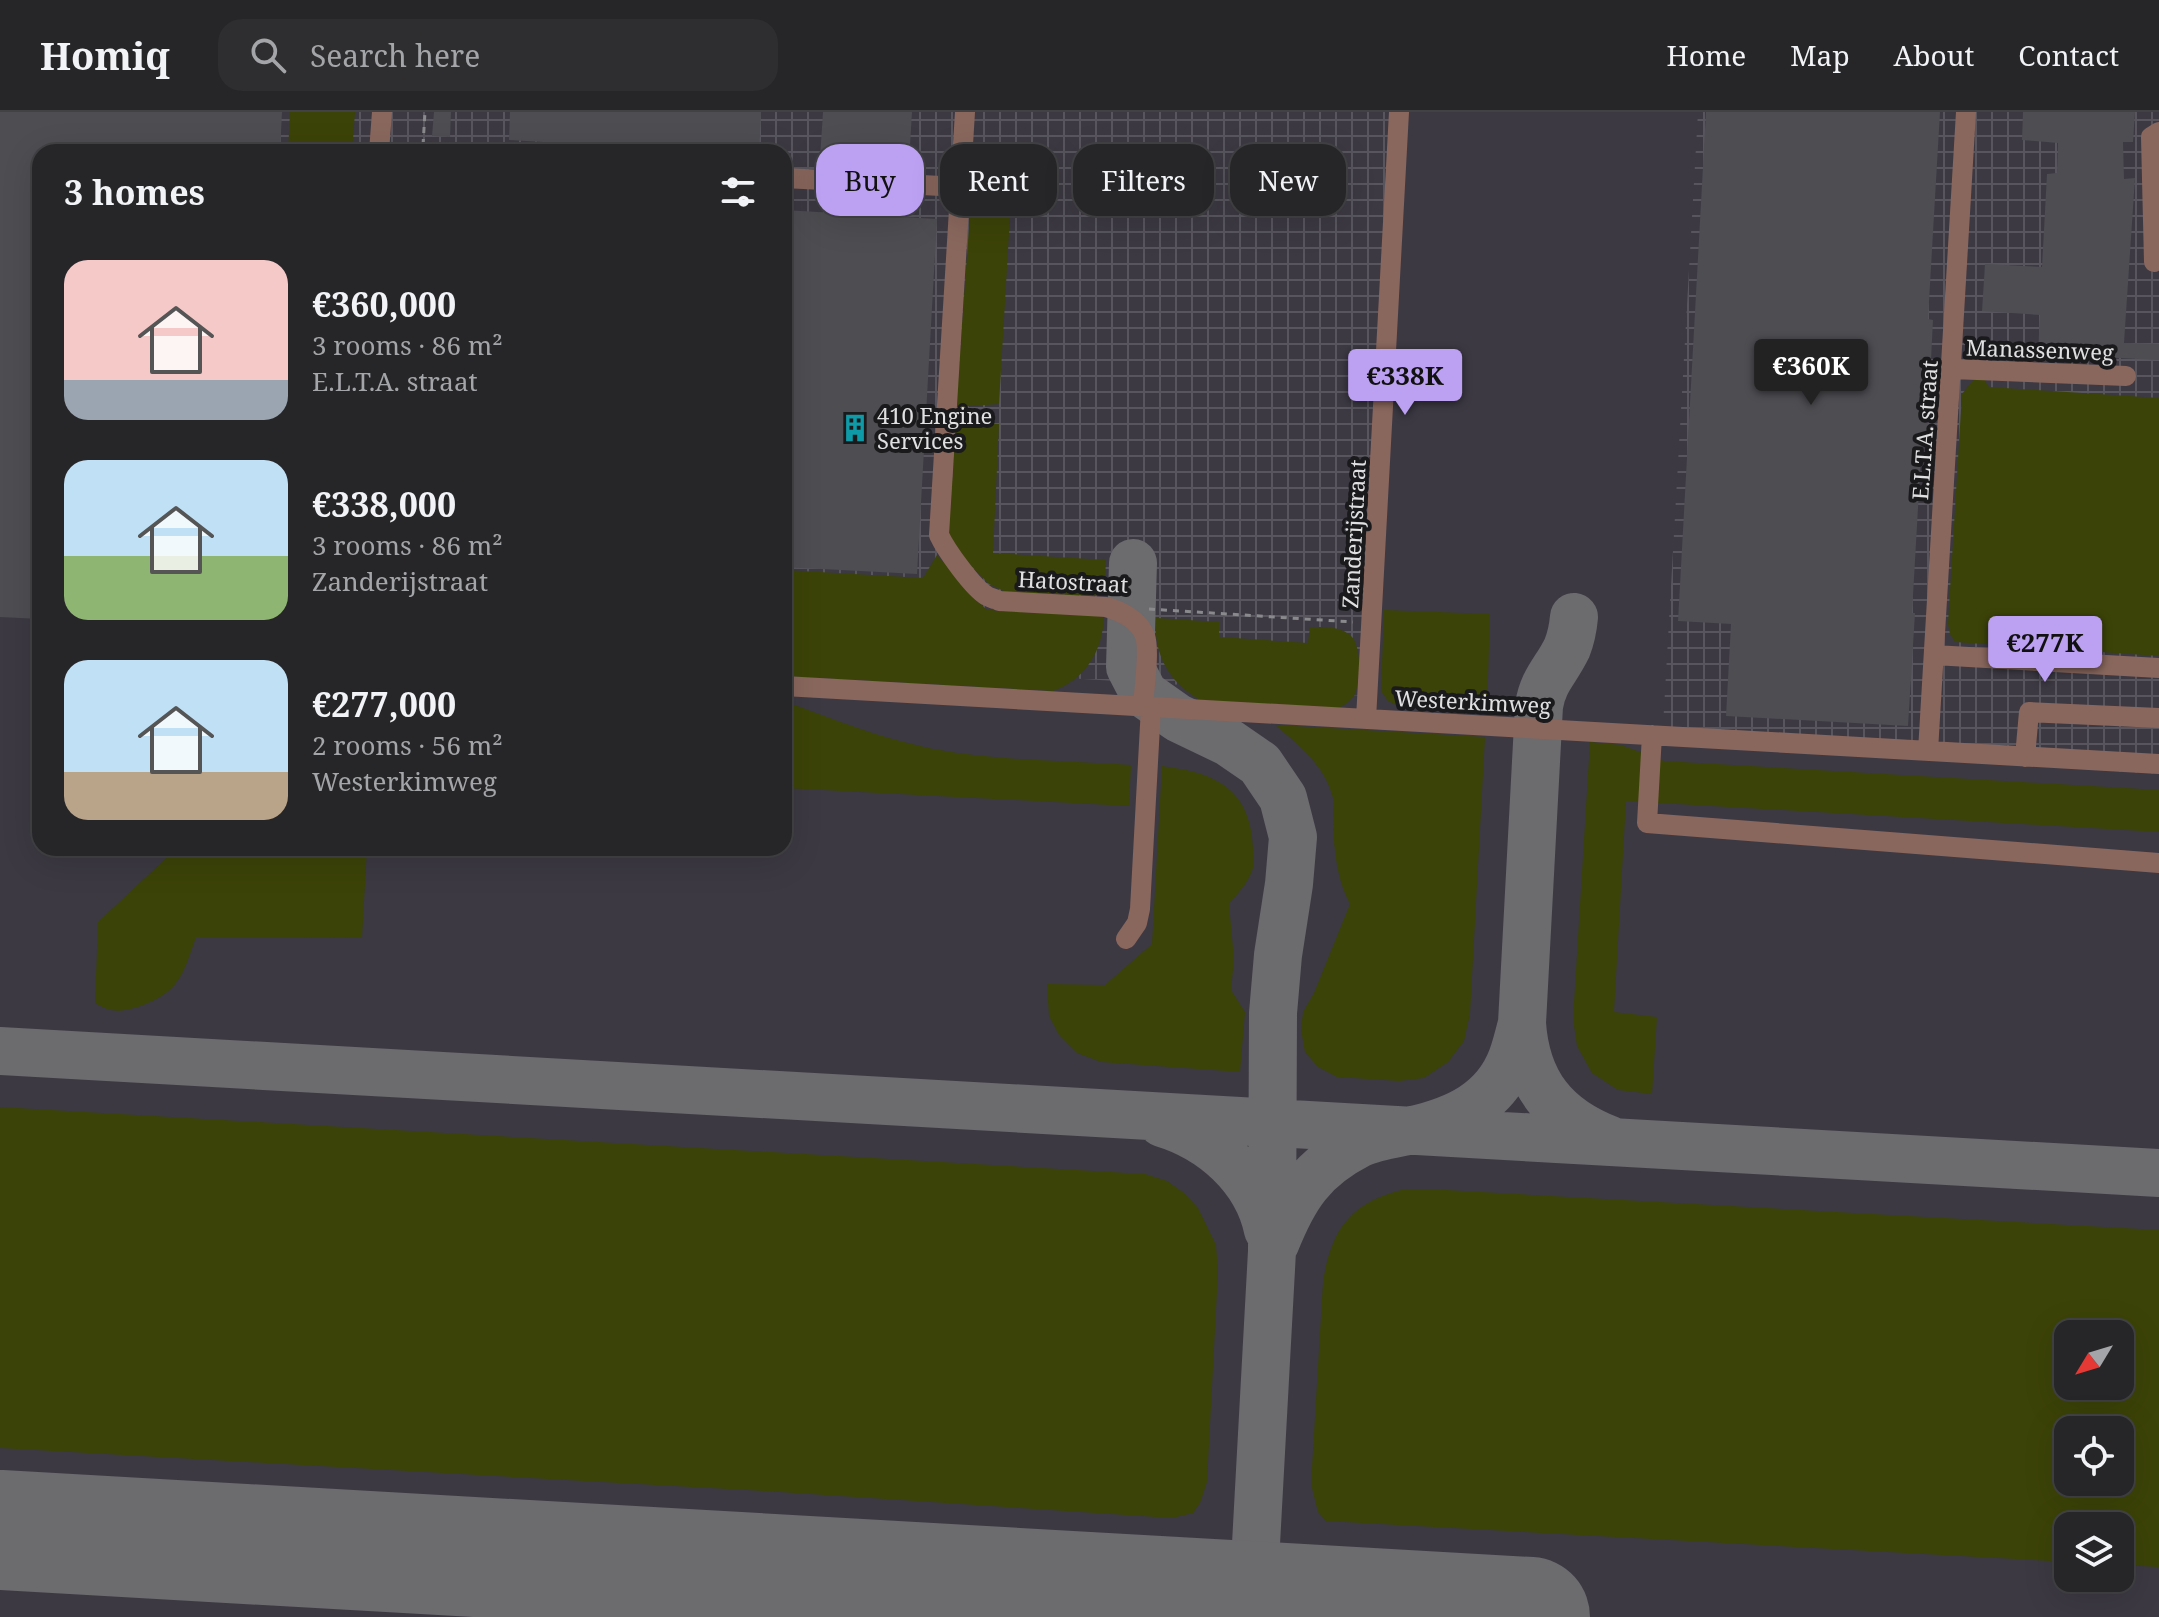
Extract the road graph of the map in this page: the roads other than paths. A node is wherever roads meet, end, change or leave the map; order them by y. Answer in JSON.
{"nodes":[{"id":1,"x":382,"y":112,"type":"edge"},
{"id":2,"x":965,"y":112,"type":"edge"},
{"id":3,"x":1399,"y":112,"type":"edge"},
{"id":4,"x":1966,"y":112,"type":"edge"},
{"id":5,"x":2159,"y":132,"type":"edge"},
{"id":6,"x":380,"y":144,"type":"edge"},
{"id":7,"x":963,"y":144,"type":"edge"},
{"id":8,"x":792,"y":178,"type":"edge"},
{"id":9,"x":940,"y":186,"type":"edge"},
{"id":10,"x":959,"y":216,"type":"edge"},
{"id":11,"x":2154,"y":262,"type":"dead end"},
{"id":12,"x":1952,"y":369,"type":"junction"},
{"id":13,"x":2126,"y":376,"type":"dead end"},
{"id":14,"x":1934,"y":655,"type":"junction"},
{"id":15,"x":2159,"y":668,"type":"edge"},
{"id":16,"x":792,"y":686,"type":"edge"},
{"id":17,"x":1147,"y":707,"type":"junction"},
{"id":18,"x":2159,"y":718,"type":"edge"},
{"id":19,"x":1366,"y":719,"type":"junction"},
{"id":20,"x":1652,"y":735,"type":"junction"},
{"id":21,"x":1928,"y":751,"type":"junction"},
{"id":22,"x":2025,"y":757,"type":"junction"},
{"id":23,"x":2159,"y":764,"type":"edge"},
{"id":24,"x":2159,"y":863,"type":"edge"},
{"id":25,"x":1126,"y":939,"type":"dead end"}],
"edges":[{"from":1,"to":6,"type":"street"},
{"from":2,"to":7,"type":"street","name":"Hatostraat"},
{"from":3,"to":19,"type":"street","name":"Zanderijstraat"},
{"from":4,"to":12,"type":"street","name":"E.L.T.A. straat"},
{"from":5,"to":11,"type":"street"},
{"from":8,"to":9,"type":"street"},
{"from":10,"to":17,"type":"street","name":"Hatostraat"},
{"from":12,"to":13,"type":"street","name":"Manassenweg"},
{"from":12,"to":14,"type":"street","name":"E.L.T.A. straat"},
{"from":14,"to":15,"type":"street"},
{"from":14,"to":21,"type":"street","name":"E.L.T.A. straat"},
{"from":16,"to":17,"type":"street","name":"Westerkimweg"},
{"from":17,"to":19,"type":"street","name":"Westerkimweg"},
{"from":17,"to":25,"type":"street"},
{"from":18,"to":22,"type":"street"},
{"from":19,"to":20,"type":"street","name":"Westerkimweg"},
{"from":20,"to":21,"type":"street","name":"Westerkimweg"},
{"from":20,"to":24,"type":"street"},
{"from":21,"to":22,"type":"street","name":"Westerkimweg"},
{"from":22,"to":23,"type":"street","name":"Westerkimweg"}]}
